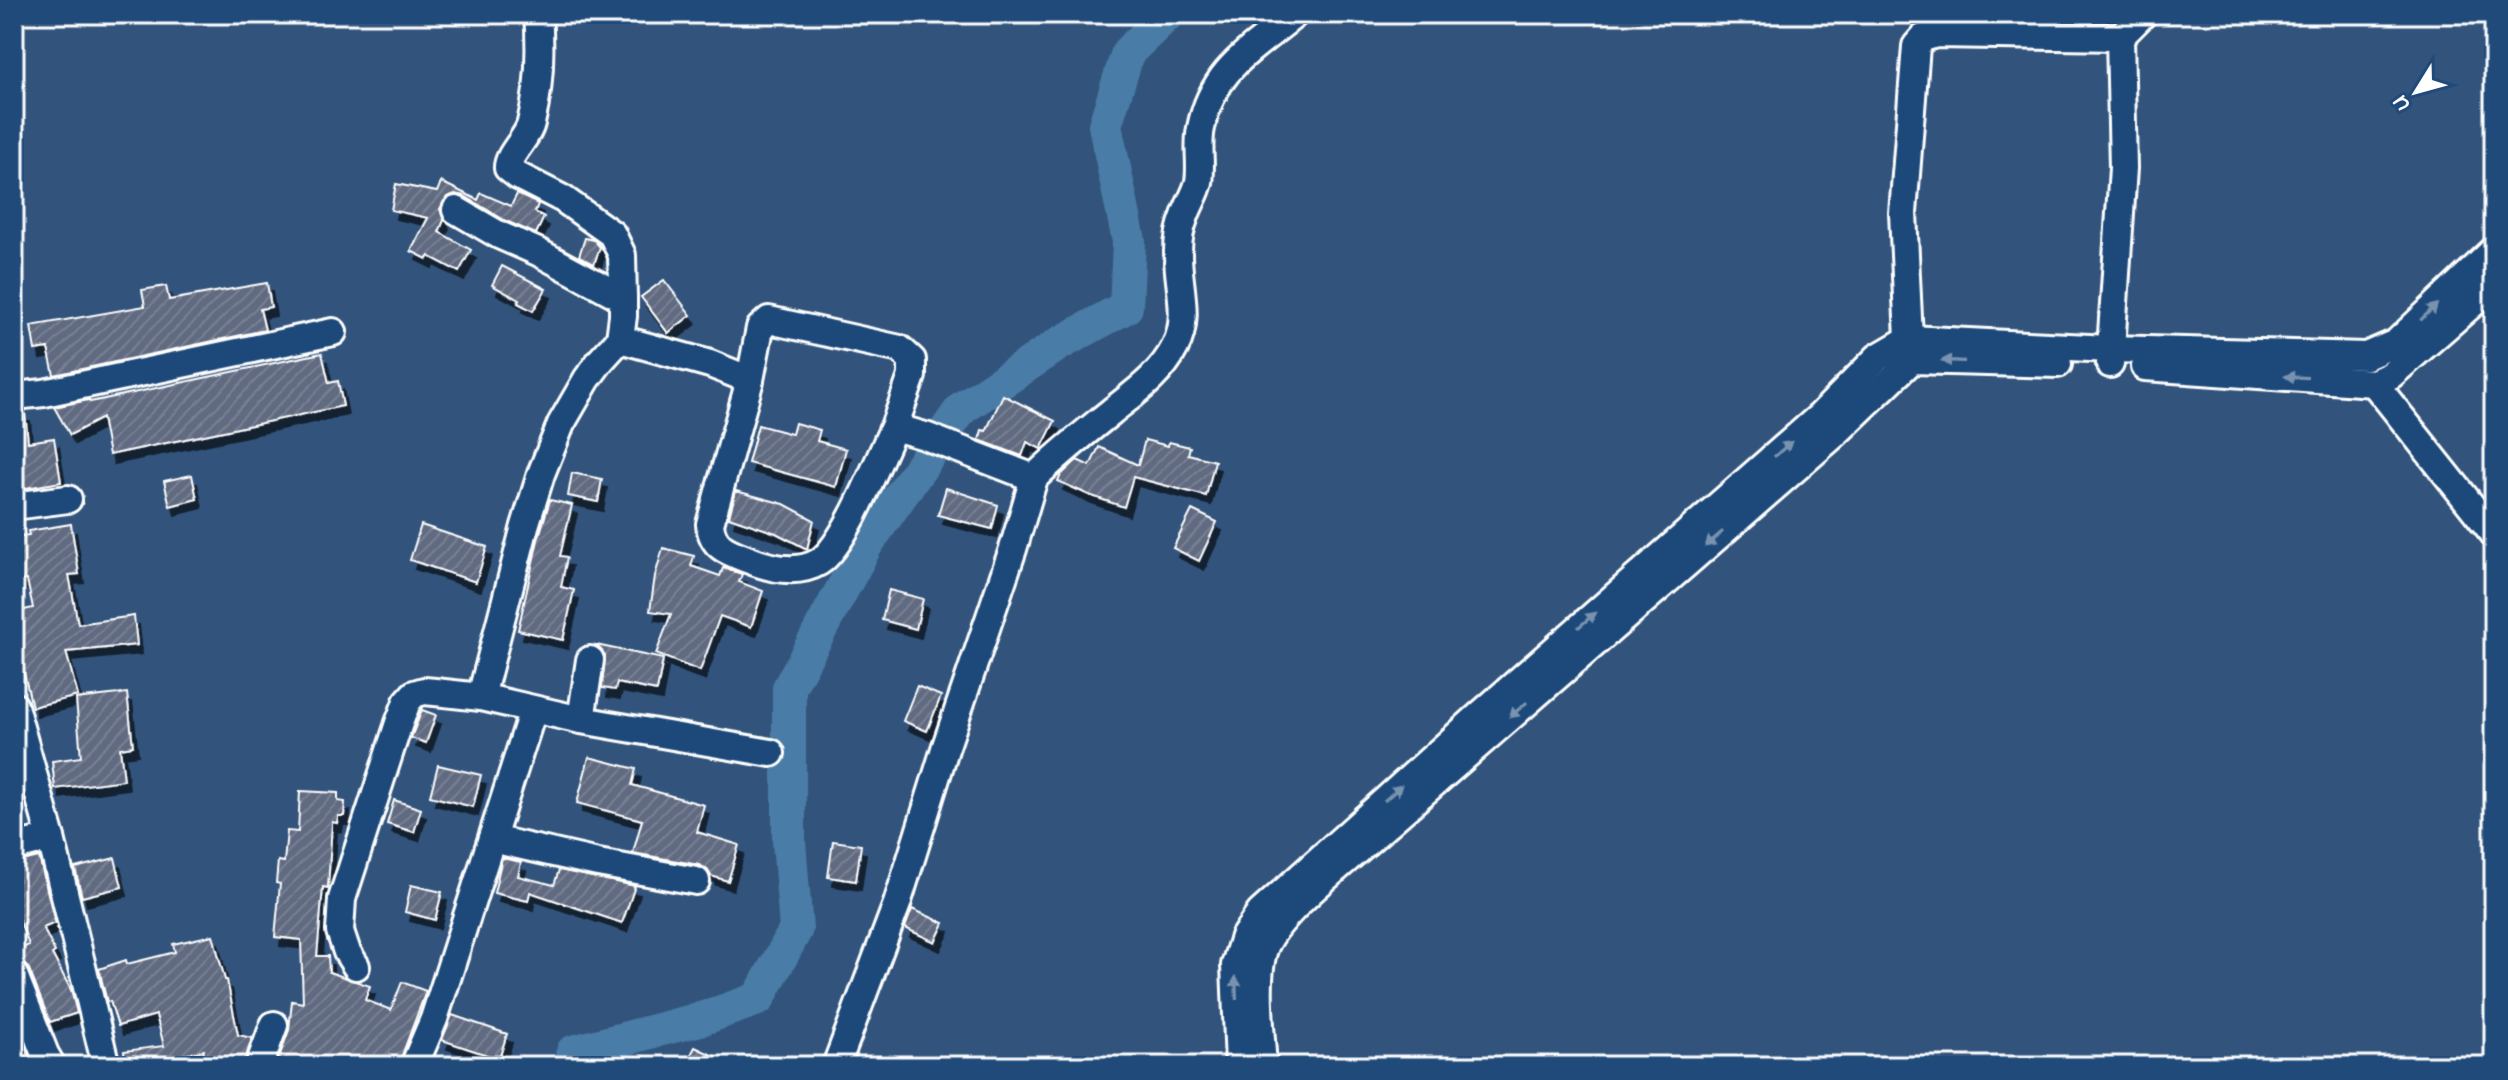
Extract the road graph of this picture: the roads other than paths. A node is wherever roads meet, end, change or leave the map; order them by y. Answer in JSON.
{"nodes":[{"id":1,"x":538,"y":14,"type":"edge"},
{"id":2,"x":1295,"y":14,"type":"edge"},
{"id":3,"x":2143,"y":14,"type":"edge"},
{"id":4,"x":2120,"y":37,"type":"junction"},
{"id":5,"x":456,"y":210,"type":"dead end"},
{"id":6,"x":2493,"y":252,"type":"edge"},
{"id":7,"x":2494,"y":285,"type":"edge"},
{"id":8,"x":623,"y":298,"type":"junction"},
{"id":9,"x":333,"y":332,"type":"dead end"},
{"id":10,"x":620,"y":339,"type":"junction"},
{"id":11,"x":1910,"y":349,"type":"junction"},
{"id":12,"x":2110,"y":357,"type":"junction"},
{"id":13,"x":2240,"y":363,"type":"junction"},
{"id":14,"x":750,"y":380,"type":"junction"},
{"id":15,"x":2374,"y":383,"type":"junction"},
{"id":16,"x":14,"y":396,"type":"edge"},
{"id":17,"x":894,"y":427,"type":"junction"},
{"id":18,"x":1034,"y":478,"type":"junction"},
{"id":19,"x":68,"y":499,"type":"dead end"},
{"id":20,"x":14,"y":506,"type":"edge"},
{"id":21,"x":2494,"y":534,"type":"edge"},
{"id":22,"x":590,"y":660,"type":"dead end"},
{"id":23,"x":481,"y":697,"type":"junction"},
{"id":24,"x":14,"y":706,"type":"edge"},
{"id":25,"x":533,"y":710,"type":"junction"},
{"id":26,"x":581,"y":720,"type":"junction"},
{"id":27,"x":1486,"y":724,"type":"junction"},
{"id":28,"x":771,"y":753,"type":"dead end"},
{"id":29,"x":51,"y":838,"type":"junction"},
{"id":30,"x":492,"y":839,"type":"junction"},
{"id":31,"x":14,"y":847,"type":"edge"},
{"id":32,"x":696,"y":881,"type":"dead end"},
{"id":33,"x":356,"y":966,"type":"dead end"},
{"id":34,"x":14,"y":975,"type":"edge"},
{"id":35,"x":274,"y":1025,"type":"dead end"},
{"id":36,"x":52,"y":1066,"type":"edge"},
{"id":37,"x":106,"y":1066,"type":"edge"},
{"id":38,"x":259,"y":1066,"type":"edge"},
{"id":39,"x":414,"y":1066,"type":"edge"},
{"id":40,"x":836,"y":1066,"type":"edge"},
{"id":41,"x":1239,"y":1066,"type":"edge"},
{"id":42,"x":1263,"y":1066,"type":"edge"}],
"edges":[{"from":1,"to":8,"type":"street"},
{"from":2,"to":18,"type":"street"},
{"from":3,"to":4,"type":"street"},
{"from":4,"to":11,"type":"street"},
{"from":4,"to":12,"type":"street"},
{"from":5,"to":8,"type":"street"},
{"from":13,"to":6,"type":"street","one_way":true},
{"from":7,"to":15,"type":"street"},
{"from":8,"to":10,"type":"street"},
{"from":9,"to":16,"type":"street"},
{"from":10,"to":14,"type":"street"},
{"from":10,"to":23,"type":"street"},
{"from":11,"to":12,"type":"street"},
{"from":11,"to":27,"type":"street"},
{"from":12,"to":13,"type":"street"},
{"from":15,"to":13,"type":"street","one_way":true},
{"from":14,"to":17,"type":"street"},
{"from":14,"to":17,"type":"street"},
{"from":15,"to":21,"type":"street"},
{"from":17,"to":18,"type":"street"},
{"from":18,"to":40,"type":"street"},
{"from":19,"to":20,"type":"street"},
{"from":22,"to":26,"type":"street"},
{"from":23,"to":25,"type":"street"},
{"from":23,"to":33,"type":"street"},
{"from":24,"to":29,"type":"street"},
{"from":25,"to":26,"type":"street"},
{"from":25,"to":30,"type":"street"},
{"from":26,"to":28,"type":"street"},
{"from":41,"to":27,"type":"street","one_way":true},
{"from":27,"to":42,"type":"street"},
{"from":29,"to":31,"type":"street"},
{"from":29,"to":37,"type":"street"},
{"from":30,"to":32,"type":"street"},
{"from":30,"to":39,"type":"street"},
{"from":34,"to":36,"type":"street"},
{"from":35,"to":38,"type":"street"}]}
